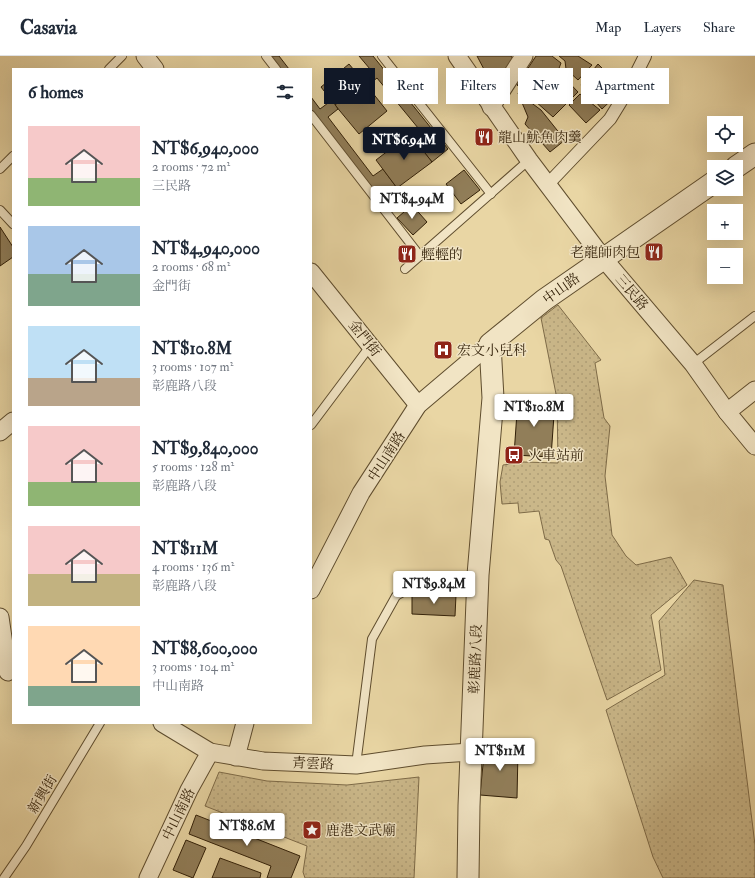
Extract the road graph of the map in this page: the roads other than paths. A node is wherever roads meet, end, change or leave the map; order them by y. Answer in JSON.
{"nodes":[{"id":1,"x":122,"y":56,"type":"edge"},
{"id":2,"x":145,"y":56,"type":"edge"},
{"id":3,"x":266,"y":56,"type":"edge"},
{"id":4,"x":382,"y":56,"type":"edge"},
{"id":5,"x":456,"y":56,"type":"edge"},
{"id":6,"x":524,"y":56,"type":"edge"},
{"id":7,"x":645,"y":56,"type":"edge"},
{"id":8,"x":110,"y":68,"type":"edge"},
{"id":9,"x":154,"y":68,"type":"edge"},
{"id":10,"x":275,"y":68,"type":"edge"},
{"id":11,"x":491,"y":107,"type":"junction"},
{"id":12,"x":312,"y":116,"type":"edge"},
{"id":13,"x":755,"y":154,"type":"edge"},
{"id":14,"x":12,"y":157,"type":"edge"},
{"id":15,"x":529,"y":160,"type":"junction"},
{"id":16,"x":743,"y":162,"type":"edge"},
{"id":17,"x":0,"y":169,"type":"edge"},
{"id":18,"x":548,"y":184,"type":"junction"},
{"id":19,"x":707,"y":187,"type":"edge"},
{"id":20,"x":491,"y":194,"type":"junction"},
{"id":21,"x":1,"y":211,"type":"edge"},
{"id":22,"x":12,"y":223,"type":"edge"},
{"id":23,"x":420,"y":256,"type":"junction"},
{"id":24,"x":604,"y":258,"type":"junction"},
{"id":25,"x":405,"y":269,"type":"dead end"},
{"id":26,"x":312,"y":273,"type":"edge"},
{"id":27,"x":755,"y":316,"type":"edge"},
{"id":28,"x":490,"y":344,"type":"junction"},
{"id":29,"x":371,"y":345,"type":"junction"},
{"id":30,"x":693,"y":364,"type":"junction"},
{"id":31,"x":755,"y":390,"type":"edge"},
{"id":32,"x":418,"y":405,"type":"junction"},
{"id":33,"x":727,"y":412,"type":"junction"},
{"id":34,"x":12,"y":422,"type":"edge"},
{"id":35,"x":312,"y":423,"type":"edge"},
{"id":36,"x":0,"y":432,"type":"edge"},
{"id":37,"x":755,"y":446,"type":"edge"},
{"id":38,"x":478,"y":575,"type":"junction"},
{"id":39,"x":312,"y":588,"type":"edge"},
{"id":40,"x":0,"y":617,"type":"edge"},
{"id":41,"x":7,"y":673,"type":"edge"},
{"id":42,"x":99,"y":724,"type":"edge"},
{"id":43,"x":164,"y":724,"type":"edge"},
{"id":44,"x":245,"y":724,"type":"edge"},
{"id":45,"x":210,"y":752,"type":"junction"},
{"id":46,"x":472,"y":752,"type":"junction"},
{"id":47,"x":236,"y":756,"type":"junction"},
{"id":48,"x":356,"y":765,"type":"junction"},
{"id":49,"x":4,"y":878,"type":"edge"},
{"id":50,"x":148,"y":878,"type":"edge"},
{"id":51,"x":468,"y":878,"type":"edge"}],
"edges":[{"from":1,"to":8,"type":"lane"},
{"from":2,"to":9,"type":"street"},
{"from":3,"to":10,"type":"lane"},
{"from":4,"to":20,"type":"lane"},
{"from":5,"to":11,"type":"street","name":"三民路"},
{"from":6,"to":11,"type":"street"},
{"from":7,"to":18,"type":"street"},
{"from":11,"to":15,"type":"street","name":"三民路"},
{"from":12,"to":23,"type":"lane"},
{"from":13,"to":16,"type":"street"},
{"from":14,"to":17,"type":"lane"},
{"from":15,"to":18,"type":"street","name":"三民路"},
{"from":15,"to":20,"type":"lane"},
{"from":18,"to":24,"type":"street","name":"三民路"},
{"from":19,"to":24,"type":"street","name":"中山路"},
{"from":20,"to":23,"type":"lane"},
{"from":21,"to":22,"type":"lane"},
{"from":23,"to":25,"type":"lane"},
{"from":24,"to":28,"type":"street","name":"中山路"},
{"from":24,"to":30,"type":"street","name":"三民路"},
{"from":26,"to":29,"type":"street","name":"金門街"},
{"from":27,"to":30,"type":"lane"},
{"from":28,"to":32,"type":"street","name":"中山南路"},
{"from":28,"to":38,"type":"street","name":"彰鹿路八段"},
{"from":29,"to":32,"type":"street","name":"金門街"},
{"from":29,"to":35,"type":"lane"},
{"from":30,"to":33,"type":"street","name":"三民路"},
{"from":31,"to":33,"type":"street"},
{"from":32,"to":39,"type":"street","name":"中山南路"},
{"from":33,"to":37,"type":"street","name":"三民路"},
{"from":34,"to":36,"type":"street"},
{"from":38,"to":46,"type":"street","name":"彰鹿路八段"},
{"from":38,"to":48,"type":"lane"},
{"from":40,"to":41,"type":"street"},
{"from":42,"to":49,"type":"lane","name":"新興街"},
{"from":43,"to":45,"type":"street","name":"青雲路"},
{"from":44,"to":47,"type":"street"},
{"from":45,"to":47,"type":"street","name":"青雲路"},
{"from":45,"to":50,"type":"street","name":"中山南路"},
{"from":46,"to":48,"type":"street","name":"青雲路"},
{"from":46,"to":51,"type":"street","name":"彰鹿路八段"},
{"from":47,"to":48,"type":"street","name":"青雲路"}]}
